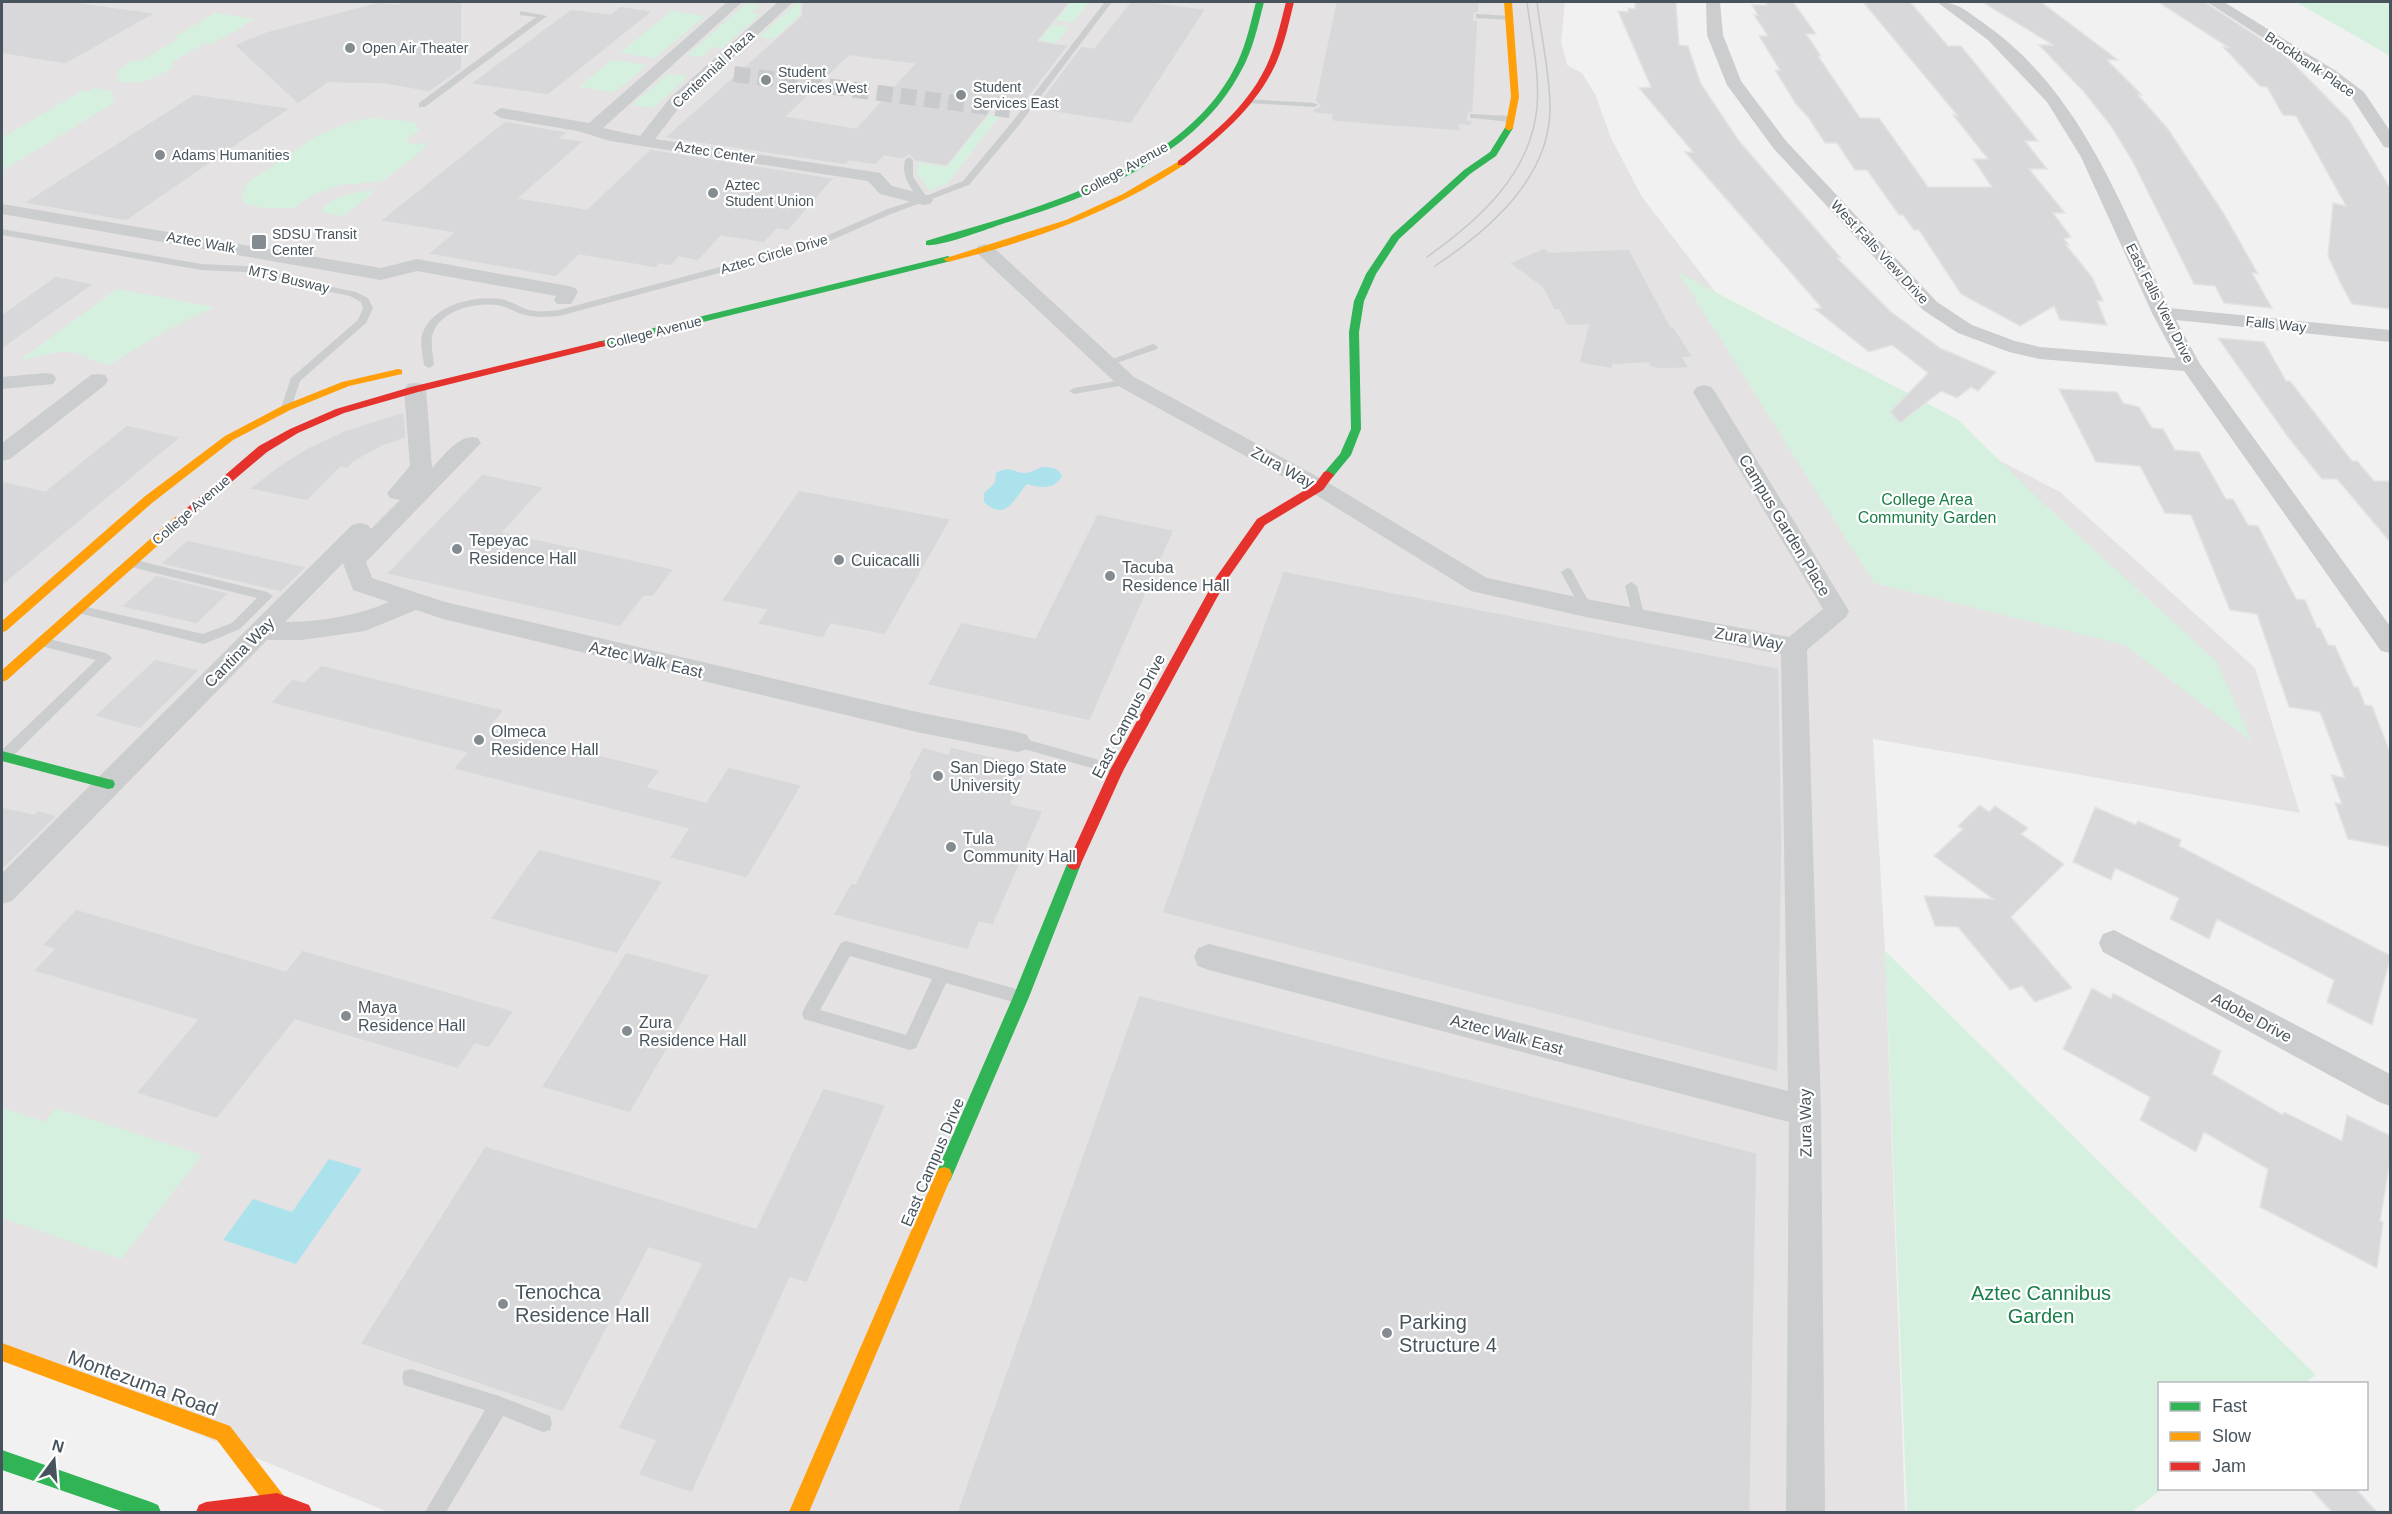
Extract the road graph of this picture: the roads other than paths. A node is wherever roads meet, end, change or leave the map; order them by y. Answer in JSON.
{"nodes":[{"id":1,"x":735,"y":2,"type":"edge"},
{"id":2,"x":786,"y":2,"type":"edge"},
{"id":3,"x":1108,"y":2,"type":"edge"},
{"id":4,"x":1260,"y":2,"type":"edge"},
{"id":5,"x":1290,"y":2,"type":"edge"},
{"id":6,"x":1508,"y":2,"type":"edge"},
{"id":7,"x":1713,"y":2,"type":"edge"},
{"id":8,"x":1944,"y":2,"type":"edge"},
{"id":9,"x":2214,"y":2,"type":"edge"},
{"id":10,"x":523,"y":13,"type":"dead end"},
{"id":11,"x":1479,"y":16,"type":"dead end"},
{"id":12,"x":1510,"y":18,"type":"junction"},
{"id":13,"x":1249,"y":101,"type":"junction"},
{"id":14,"x":422,"y":105,"type":"dead end"},
{"id":15,"x":1314,"y":105,"type":"dead end"},
{"id":16,"x":501,"y":113,"type":"dead end"},
{"id":17,"x":1473,"y":116,"type":"dead end"},
{"id":18,"x":1510,"y":119,"type":"junction"},
{"id":19,"x":592,"y":129,"type":"junction"},
{"id":20,"x":644,"y":142,"type":"junction"},
{"id":21,"x":2391,"y":142,"type":"edge"},
{"id":22,"x":909,"y":160,"type":"dead end"},
{"id":23,"x":924,"y":200,"type":"junction"},
{"id":24,"x":1053,"y":204,"type":"junction"},
{"id":25,"x":2,"y":210,"type":"edge"},
{"id":26,"x":2,"y":232,"type":"edge"},
{"id":27,"x":919,"y":246,"type":"dead end"},
{"id":28,"x":985,"y":250,"type":"junction"},
{"id":29,"x":564,"y":300,"type":"dead end"},
{"id":30,"x":2162,"y":313,"type":"junction"},
{"id":31,"x":2391,"y":336,"type":"edge"},
{"id":32,"x":1153,"y":346,"type":"dead end"},
{"id":33,"x":1107,"y":363,"type":"junction"},
{"id":34,"x":2190,"y":365,"type":"junction"},
{"id":35,"x":422,"y":371,"type":"junction"},
{"id":36,"x":46,"y":379,"type":"dead end"},
{"id":37,"x":98,"y":380,"type":"dead end"},
{"id":38,"x":1127,"y":382,"type":"junction"},
{"id":39,"x":2,"y":383,"type":"edge"},
{"id":40,"x":1074,"y":391,"type":"dead end"},
{"id":41,"x":1704,"y":392,"type":"dead end"},
{"id":42,"x":286,"y":408,"type":"junction"},
{"id":43,"x":470,"y":443,"type":"dead end"},
{"id":44,"x":2,"y":454,"type":"edge"},
{"id":45,"x":1319,"y":487,"type":"junction"},
{"id":46,"x":131,"y":562,"type":"junction"},
{"id":47,"x":1567,"y":572,"type":"dead end"},
{"id":48,"x":1631,"y":586,"type":"dead end"},
{"id":49,"x":414,"y":601,"type":"junction"},
{"id":50,"x":1586,"y":608,"type":"junction"},
{"id":51,"x":78,"y":609,"type":"junction"},
{"id":52,"x":1639,"y":618,"type":"junction"},
{"id":53,"x":2,"y":628,"type":"edge"},
{"id":54,"x":248,"y":629,"type":"junction"},
{"id":55,"x":41,"y":642,"type":"junction"},
{"id":56,"x":2391,"y":644,"type":"edge"},
{"id":57,"x":1794,"y":647,"type":"junction"},
{"id":58,"x":2,"y":677,"type":"edge"},
{"id":59,"x":1018,"y":742,"type":"joint"},
{"id":60,"x":2,"y":757,"type":"edge"},
{"id":61,"x":1117,"y":770,"type":"junction"},
{"id":62,"x":108,"y":784,"type":"junction"},
{"id":63,"x":2,"y":892,"type":"edge"},
{"id":64,"x":2114,"y":943,"type":"dead end"},
{"id":65,"x":1209,"y":957,"type":"dead end"},
{"id":66,"x":942,"y":975,"type":"junction"},
{"id":67,"x":1021,"y":997,"type":"junction"},
{"id":68,"x":2391,"y":1091,"type":"edge"},
{"id":69,"x":1806,"y":1111,"type":"junction"},
{"id":70,"x":2,"y":1352,"type":"edge"},
{"id":71,"x":411,"y":1378,"type":"dead end"},
{"id":72,"x":499,"y":1405,"type":"junction"},
{"id":73,"x":543,"y":1423,"type":"dead end"},
{"id":74,"x":2,"y":1460,"type":"edge"},
{"id":75,"x":277,"y":1503,"type":"junction"},
{"id":76,"x":151,"y":1512,"type":"edge"},
{"id":77,"x":206,"y":1512,"type":"edge"},
{"id":78,"x":302,"y":1512,"type":"edge"},
{"id":79,"x":435,"y":1512,"type":"edge"},
{"id":80,"x":800,"y":1512,"type":"edge"},
{"id":81,"x":1806,"y":1512,"type":"edge"}],
"edges":[{"from":1,"to":19,"type":"street"},
{"from":2,"to":20,"type":"street","name":"Centennial Plaza"},
{"from":3,"to":23,"type":"lane","name":"Aztec Circle Drive"},
{"from":4,"to":24,"type":"main road","name":"College Avenue"},
{"from":5,"to":13,"type":"main road","name":"College Avenue"},
{"from":6,"to":12,"type":"main road","name":"East Campus Drive"},
{"from":7,"to":34,"type":"street","name":"West Falls View Drive"},
{"from":8,"to":30,"type":"street","name":"East Falls View Drive"},
{"from":9,"to":21,"type":"street","name":"Brockbank Place"},
{"from":10,"to":14,"type":"lane"},
{"from":11,"to":12,"type":"lane"},
{"from":12,"to":18,"type":"main road","name":"East Campus Drive"},
{"from":13,"to":15,"type":"lane"},
{"from":13,"to":28,"type":"main road","name":"College Avenue"},
{"from":16,"to":19,"type":"street","name":"Aztec Center"},
{"from":17,"to":18,"type":"lane"},
{"from":18,"to":45,"type":"main road","name":"East Campus Drive"},
{"from":19,"to":20,"type":"street","name":"Aztec Center"},
{"from":20,"to":23,"type":"street","name":"Aztec Center"},
{"from":22,"to":23,"type":"lane"},
{"from":23,"to":35,"type":"lane","name":"Aztec Circle Drive"},
{"from":24,"to":27,"type":"main road","name":"College Avenue"},
{"from":24,"to":28,"type":"main road"},
{"from":25,"to":29,"type":"street","name":"Aztec Walk"},
{"from":26,"to":42,"type":"lane","name":"MTS Busway"},
{"from":28,"to":33,"type":"street","name":"Zura Way"},
{"from":28,"to":35,"type":"main road","name":"College Avenue"},
{"from":30,"to":31,"type":"street","name":"Falls Way"},
{"from":30,"to":34,"type":"street","name":"East Falls View Drive"},
{"from":32,"to":33,"type":"lane"},
{"from":33,"to":38,"type":"street","name":"Zura Way"},
{"from":34,"to":56,"type":"street","name":"East Falls View Drive"},
{"from":35,"to":42,"type":"main road","name":"College Avenue"},
{"from":35,"to":46,"type":"main road","name":"College Avenue"},
{"from":35,"to":54,"type":"street","name":"Cantina Way"},
{"from":36,"to":39,"type":"street"},
{"from":37,"to":44,"type":"street"},
{"from":38,"to":40,"type":"lane"},
{"from":38,"to":45,"type":"street","name":"Zura Way"},
{"from":41,"to":57,"type":"street","name":"Campus Garden Place"},
{"from":42,"to":53,"type":"main road","name":"College Avenue"},
{"from":43,"to":49,"type":"street","name":"Aztec Walk East"},
{"from":45,"to":50,"type":"street","name":"Zura Way"},
{"from":45,"to":61,"type":"main road","name":"East Campus Drive"},
{"from":46,"to":51,"type":"main road","name":"College Avenue"},
{"from":46,"to":54,"type":"lane"},
{"from":47,"to":50,"type":"lane"},
{"from":48,"to":52,"type":"lane"},
{"from":49,"to":54,"type":"street"},
{"from":49,"to":59,"type":"street","name":"Aztec Walk East"},
{"from":50,"to":52,"type":"street","name":"Zura Way"},
{"from":51,"to":54,"type":"lane"},
{"from":51,"to":55,"type":"main road","name":"College Avenue"},
{"from":52,"to":57,"type":"street","name":"Zura Way"},
{"from":54,"to":62,"type":"street","name":"Cantina Way"},
{"from":55,"to":58,"type":"main road","name":"College Avenue"},
{"from":55,"to":60,"type":"lane"},
{"from":57,"to":69,"type":"street","name":"Zura Way"},
{"from":59,"to":61,"type":"lane","name":"Aztec Walk East"},
{"from":60,"to":62,"type":"main road"},
{"from":61,"to":67,"type":"main road","name":"East Campus Drive"},
{"from":62,"to":63,"type":"street","name":"Cantina Way"},
{"from":64,"to":68,"type":"street","name":"Adobe Drive"},
{"from":65,"to":69,"type":"street","name":"Aztec Walk East"},
{"from":66,"to":66,"type":"lane"},
{"from":66,"to":67,"type":"lane"},
{"from":67,"to":80,"type":"main road","name":"East Campus Drive"},
{"from":69,"to":81,"type":"street","name":"Zura Way"},
{"from":70,"to":75,"type":"main road","name":"Montezuma Road"},
{"from":71,"to":72,"type":"lane"},
{"from":72,"to":73,"type":"lane"},
{"from":72,"to":79,"type":"lane"},
{"from":74,"to":76,"type":"main road"},
{"from":75,"to":77,"type":"main road"},
{"from":75,"to":78,"type":"main road"}]}
